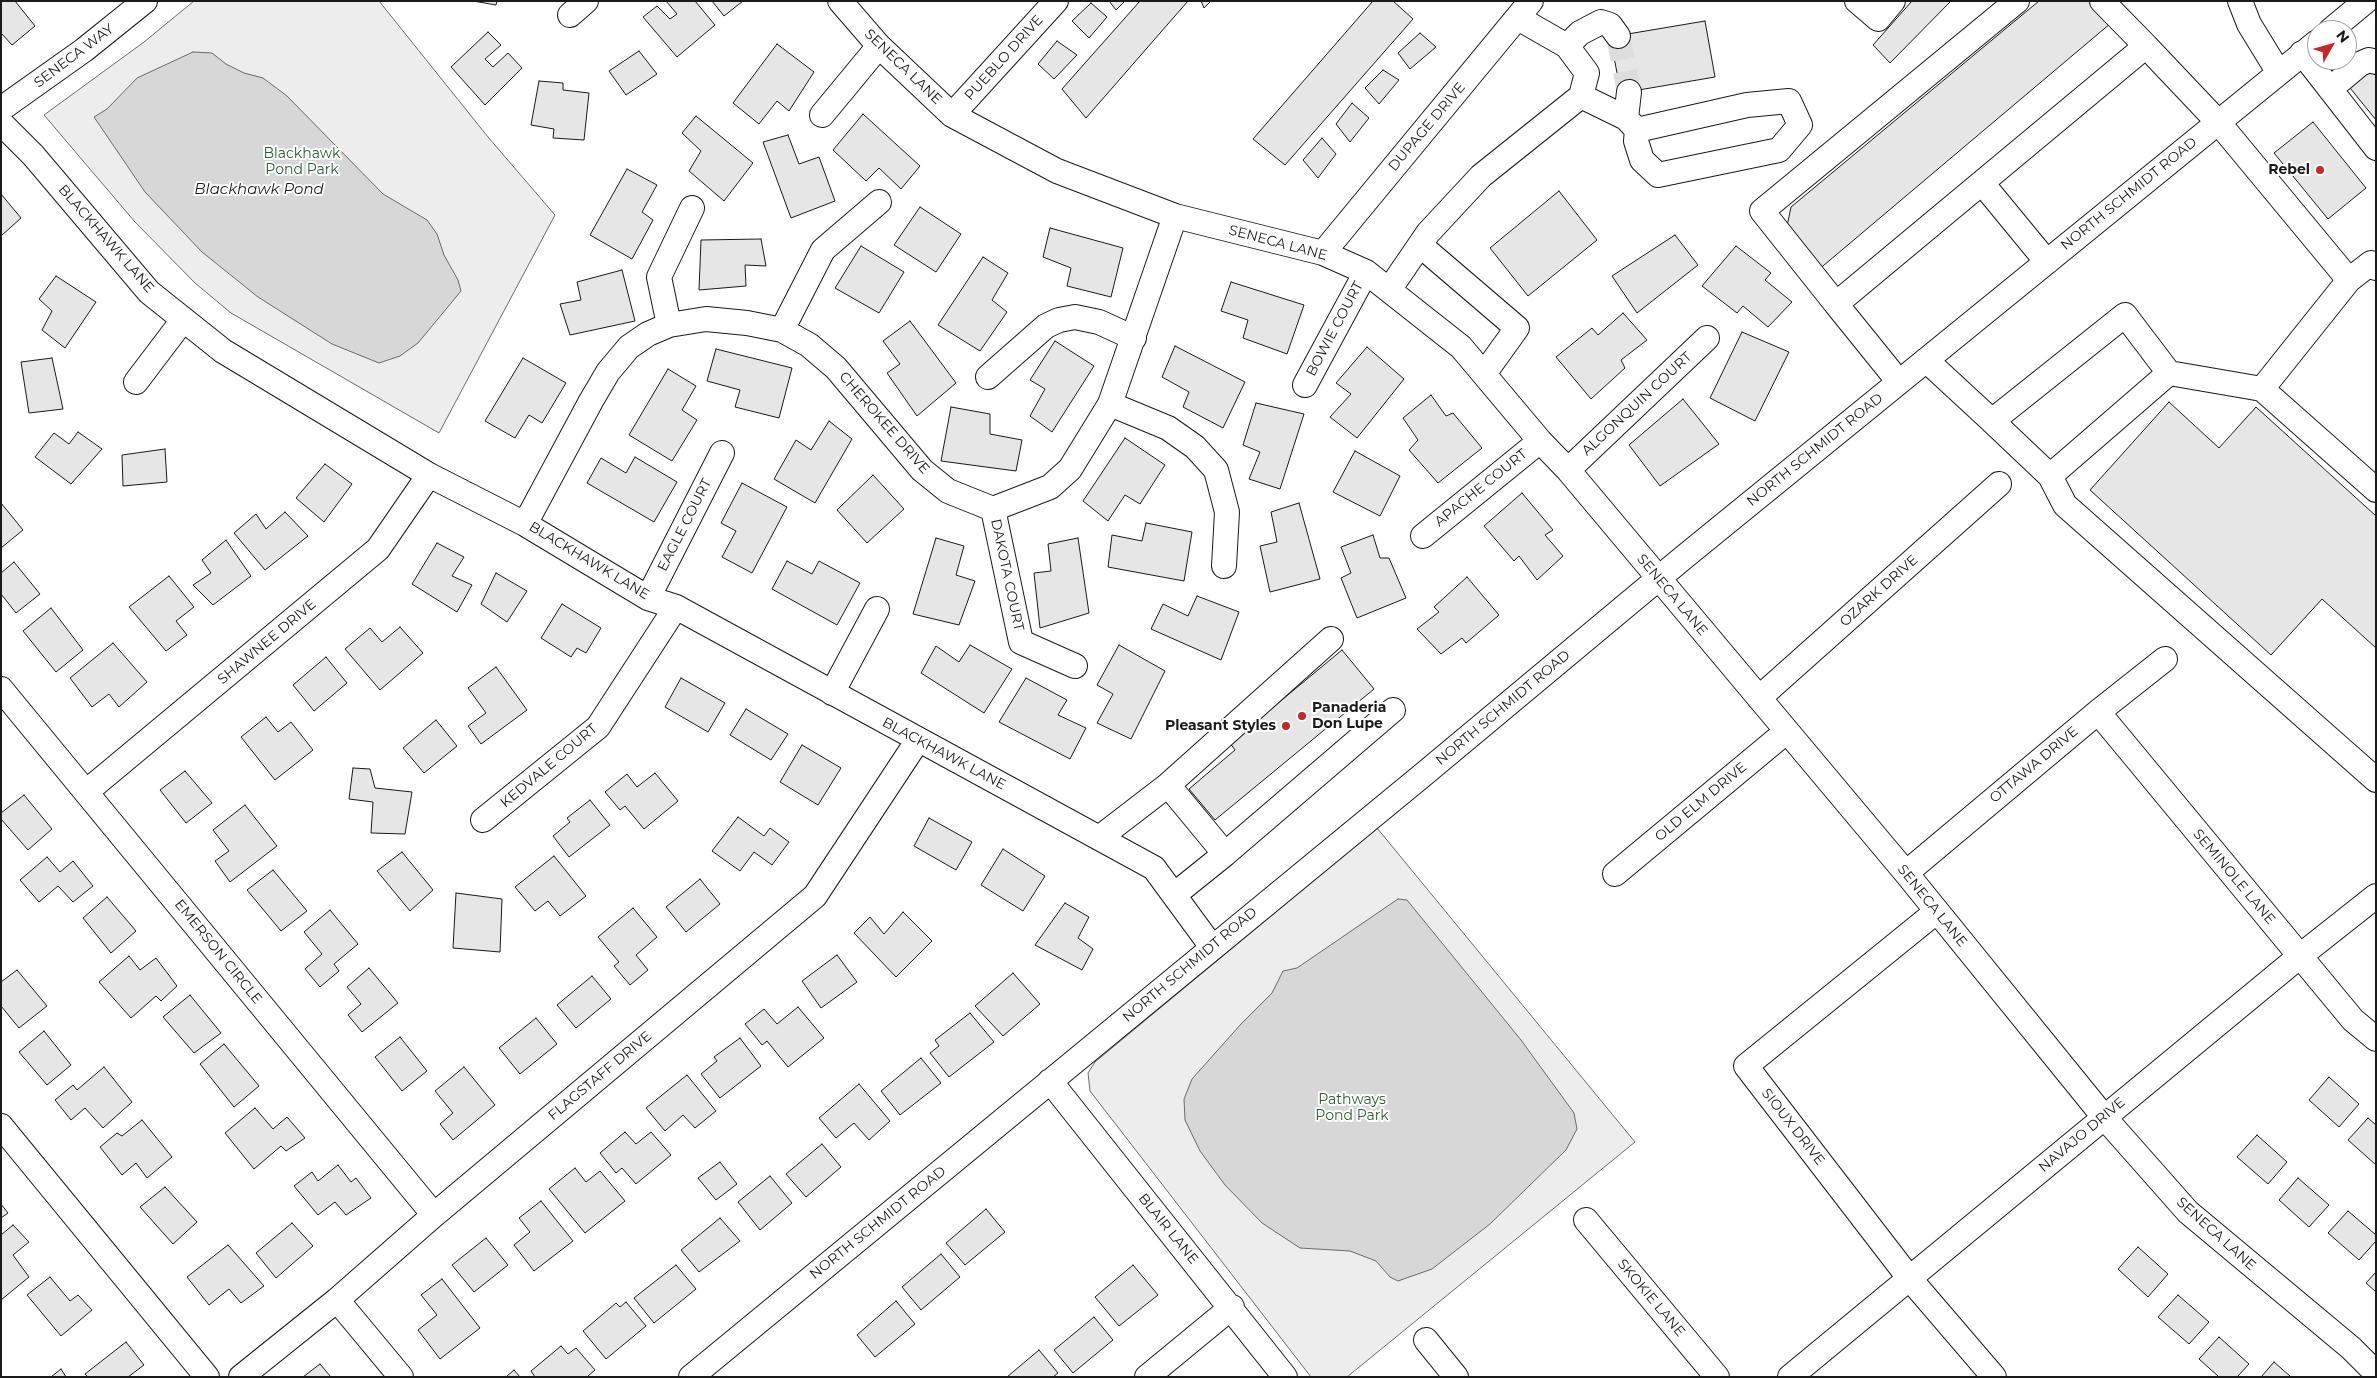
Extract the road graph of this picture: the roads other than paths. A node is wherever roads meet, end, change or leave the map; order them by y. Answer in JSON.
{"nodes":[{"id":1,"x":145,"y":1,"type":"edge"},
{"id":2,"x":840,"y":1,"type":"edge"},
{"id":3,"x":1056,"y":1,"type":"edge"},
{"id":4,"x":1857,"y":1,"type":"edge"},
{"id":5,"x":1893,"y":1,"type":"edge"},
{"id":6,"x":2017,"y":1,"type":"edge"},
{"id":7,"x":2102,"y":1,"type":"edge"},
{"id":8,"x":2240,"y":1,"type":"edge"},
{"id":9,"x":2366,"y":1,"type":"edge"},
{"id":10,"x":1525,"y":9,"type":"edge"},
{"id":11,"x":2343,"y":20,"type":"edge"},
{"id":12,"x":1618,"y":36,"type":"tunnel mouth"},
{"id":13,"x":879,"y":46,"type":"junction"},
{"id":14,"x":1567,"y":46,"type":"junction"},
{"id":15,"x":2146,"y":46,"type":"junction"},
{"id":16,"x":2307,"y":50,"type":"edge"},
{"id":17,"x":2376,"y":62,"type":"edge"},
{"id":18,"x":2321,"y":70,"type":"edge"},
{"id":19,"x":2279,"y":73,"type":"junction"},
{"id":20,"x":2330,"y":88,"type":"junction"},
{"id":21,"x":1629,"y":92,"type":"tunnel mouth"},
{"id":22,"x":1581,"y":96,"type":"junction"},
{"id":23,"x":1,"y":109,"type":"edge"},
{"id":24,"x":822,"y":115,"type":"dead end"},
{"id":25,"x":952,"y":115,"type":"junction"},
{"id":26,"x":2218,"y":122,"type":"junction"},
{"id":27,"x":1,"y":123,"type":"edge"},
{"id":28,"x":1631,"y":124,"type":"junction"},
{"id":29,"x":2376,"y":148,"type":"edge"},
{"id":30,"x":1982,"y":183,"type":"junction"},
{"id":31,"x":879,"y":202,"type":"dead end"},
{"id":32,"x":692,"y":208,"type":"dead end"},
{"id":33,"x":1175,"y":216,"type":"junction"},
{"id":34,"x":1420,"y":245,"type":"junction"},
{"id":35,"x":1323,"y":253,"type":"junction"},
{"id":36,"x":2047,"y":262,"type":"junction"},
{"id":37,"x":2376,"y":268,"type":"edge"},
{"id":38,"x":1366,"y":272,"type":"junction"},
{"id":39,"x":2349,"y":280,"type":"junction"},
{"id":40,"x":1389,"y":290,"type":"junction"},
{"id":41,"x":1836,"y":304,"type":"junction"},
{"id":42,"x":183,"y":320,"type":"junction"},
{"id":43,"x":670,"y":325,"type":"junction"},
{"id":44,"x":782,"y":330,"type":"junction"},
{"id":45,"x":1134,"y":338,"type":"junction"},
{"id":46,"x":1707,"y":338,"type":"dead end"},
{"id":47,"x":1926,"y":360,"type":"junction"},
{"id":48,"x":1484,"y":374,"type":"junction"},
{"id":49,"x":2169,"y":374,"type":"junction"},
{"id":50,"x":988,"y":377,"type":"dead end"},
{"id":51,"x":136,"y":382,"type":"dead end"},
{"id":52,"x":1899,"y":382,"type":"junction"},
{"id":53,"x":1305,"y":385,"type":"dead end"},
{"id":54,"x":2262,"y":389,"type":"junction"},
{"id":55,"x":1110,"y":404,"type":"junction"},
{"id":56,"x":1992,"y":421,"type":"junction"},
{"id":57,"x":1540,"y":441,"type":"junction"},
{"id":58,"x":722,"y":453,"type":"dead end"},
{"id":59,"x":1568,"y":470,"type":"junction"},
{"id":60,"x":429,"y":475,"type":"junction"},
{"id":61,"x":2050,"y":476,"type":"junction"},
{"id":62,"x":1999,"y":484,"type":"dead end"},
{"id":63,"x":2376,"y":490,"type":"edge"},
{"id":64,"x":993,"y":509,"type":"junction"},
{"id":65,"x":525,"y":524,"type":"junction"},
{"id":66,"x":1422,"y":536,"type":"dead end"},
{"id":67,"x":1224,"y":566,"type":"dead end"},
{"id":68,"x":1658,"y":579,"type":"junction"},
{"id":69,"x":648,"y":598,"type":"junction"},
{"id":70,"x":676,"y":607,"type":"junction"},
{"id":71,"x":877,"y":609,"type":"dead end"},
{"id":72,"x":1331,"y":639,"type":"dead end"},
{"id":73,"x":2165,"y":659,"type":"dead end"},
{"id":74,"x":1075,"y":666,"type":"dead end"},
{"id":75,"x":1,"y":689,"type":"edge"},
{"id":76,"x":832,"y":693,"type":"junction"},
{"id":77,"x":1759,"y":698,"type":"junction"},
{"id":78,"x":1394,"y":710,"type":"dead end"},
{"id":79,"x":2098,"y":712,"type":"junction"},
{"id":80,"x":1786,"y":731,"type":"junction"},
{"id":81,"x":918,"y":740,"type":"junction"},
{"id":82,"x":2376,"y":780,"type":"edge"},
{"id":83,"x":1168,"y":785,"type":"junction"},
{"id":84,"x":86,"y":792,"type":"junction"},
{"id":85,"x":483,"y":820,"type":"dead end"},
{"id":86,"x":1099,"y":838,"type":"junction"},
{"id":87,"x":1225,"y":854,"type":"junction"},
{"id":88,"x":1906,"y":873,"type":"junction"},
{"id":89,"x":1615,"y":874,"type":"dead end"},
{"id":90,"x":1174,"y":894,"type":"junction"},
{"id":91,"x":2376,"y":896,"type":"edge"},
{"id":92,"x":1936,"y":912,"type":"junction"},
{"id":93,"x":1212,"y":946,"type":"junction"},
{"id":94,"x":2300,"y":956,"type":"junction"},
{"id":95,"x":2376,"y":1039,"type":"edge"},
{"id":96,"x":1050,"y":1081,"type":"junction"},
{"id":97,"x":2104,"y":1117,"type":"junction"},
{"id":98,"x":1,"y":1126,"type":"edge"},
{"id":99,"x":434,"y":1215,"type":"junction"},
{"id":100,"x":1586,"y":1220,"type":"dead end"},
{"id":101,"x":1910,"y":1279,"type":"junction"},
{"id":102,"x":337,"y":1300,"type":"junction"},
{"id":103,"x":1232,"y":1308,"type":"junction"},
{"id":104,"x":1426,"y":1340,"type":"dead end"},
{"id":105,"x":2376,"y":1373,"type":"edge"},
{"id":106,"x":207,"y":1377,"type":"edge"},
{"id":107,"x":241,"y":1377,"type":"edge"},
{"id":108,"x":401,"y":1377,"type":"edge"},
{"id":109,"x":691,"y":1377,"type":"edge"},
{"id":110,"x":1147,"y":1377,"type":"edge"},
{"id":111,"x":1285,"y":1377,"type":"edge"},
{"id":112,"x":1456,"y":1377,"type":"edge"},
{"id":113,"x":1717,"y":1377,"type":"edge"},
{"id":114,"x":1790,"y":1377,"type":"edge"},
{"id":115,"x":1994,"y":1377,"type":"edge"}],
"edges":[{"from":1,"to":23,"type":"street","name":"SENECA WAY"},
{"from":2,"to":13,"type":"street","name":"SENECA LANE"},
{"from":3,"to":25,"type":"street","name":"PUEBLO DRIVE"},
{"from":4,"to":5,"type":"street"},
{"from":6,"to":41,"type":"street"},
{"from":7,"to":15,"type":"street"},
{"from":8,"to":19,"type":"street"},
{"from":9,"to":11,"type":"street"},
{"from":10,"to":14,"type":"street"},
{"from":10,"to":35,"type":"street","name":"DUPAGE DRIVE"},
{"from":12,"to":14,"type":"street"},
{"from":13,"to":24,"type":"street"},
{"from":13,"to":25,"type":"street","name":"SENECA LANE"},
{"from":14,"to":22,"type":"street"},
{"from":15,"to":26,"type":"street"},
{"from":15,"to":30,"type":"street"},
{"from":16,"to":19,"type":"street","name":"NORTH SCHMIDT ROAD"},
{"from":17,"to":20,"type":"street"},
{"from":18,"to":20,"type":"street"},
{"from":19,"to":26,"type":"street","name":"NORTH SCHMIDT ROAD"},
{"from":20,"to":29,"type":"street"},
{"from":21,"to":28,"type":"street"},
{"from":22,"to":28,"type":"street"},
{"from":22,"to":34,"type":"street"},
{"from":25,"to":33,"type":"street","name":"SENECA LANE"},
{"from":26,"to":36,"type":"street","name":"NORTH SCHMIDT ROAD"},
{"from":26,"to":39,"type":"street"},
{"from":27,"to":42,"type":"street","name":"BLACKHAWK LANE"},
{"from":28,"to":28,"type":"street"},
{"from":30,"to":36,"type":"street"},
{"from":30,"to":41,"type":"street"},
{"from":31,"to":44,"type":"street"},
{"from":32,"to":43,"type":"street"},
{"from":33,"to":35,"type":"street","name":"SENECA LANE"},
{"from":33,"to":45,"type":"street"},
{"from":34,"to":40,"type":"street"},
{"from":34,"to":48,"type":"street"},
{"from":35,"to":38,"type":"street","name":"SENECA LANE"},
{"from":36,"to":47,"type":"street","name":"NORTH SCHMIDT ROAD"},
{"from":37,"to":39,"type":"street"},
{"from":38,"to":40,"type":"street","name":"SENECA LANE"},
{"from":38,"to":53,"type":"street","name":"BOWIE COURT"},
{"from":39,"to":54,"type":"street"},
{"from":40,"to":48,"type":"street","name":"SENECA LANE"},
{"from":41,"to":52,"type":"street"},
{"from":42,"to":51,"type":"street"},
{"from":42,"to":60,"type":"street","name":"BLACKHAWK LANE"},
{"from":43,"to":44,"type":"street","name":"CHEROKEE DRIVE"},
{"from":43,"to":65,"type":"street","name":"CHEROKEE DRIVE"},
{"from":44,"to":64,"type":"street","name":"CHEROKEE DRIVE"},
{"from":45,"to":50,"type":"street"},
{"from":45,"to":55,"type":"street"},
{"from":46,"to":59,"type":"street","name":"ALGONQUIN COURT"},
{"from":47,"to":52,"type":"street","name":"NORTH SCHMIDT ROAD"},
{"from":47,"to":56,"type":"street"},
{"from":48,"to":57,"type":"street","name":"SENECA LANE"},
{"from":49,"to":54,"type":"street"},
{"from":49,"to":56,"type":"street"},
{"from":49,"to":61,"type":"street"},
{"from":52,"to":68,"type":"street","name":"NORTH SCHMIDT ROAD"},
{"from":54,"to":63,"type":"street"},
{"from":55,"to":64,"type":"street"},
{"from":55,"to":67,"type":"street"},
{"from":56,"to":61,"type":"street"},
{"from":57,"to":59,"type":"street","name":"SENECA LANE"},
{"from":57,"to":66,"type":"street","name":"APACHE COURT"},
{"from":58,"to":69,"type":"street","name":"EAGLE COURT"},
{"from":59,"to":68,"type":"street","name":"SENECA LANE"},
{"from":60,"to":65,"type":"street","name":"BLACKHAWK LANE"},
{"from":60,"to":84,"type":"street","name":"SHAWNEE DRIVE"},
{"from":61,"to":82,"type":"street"},
{"from":62,"to":77,"type":"street","name":"OZARK DRIVE"},
{"from":64,"to":74,"type":"street","name":"DAKOTA COURT"},
{"from":65,"to":69,"type":"street","name":"BLACKHAWK LANE"},
{"from":68,"to":77,"type":"street","name":"SENECA LANE"},
{"from":68,"to":93,"type":"street","name":"NORTH SCHMIDT ROAD"},
{"from":69,"to":70,"type":"street","name":"BLACKHAWK LANE"},
{"from":70,"to":76,"type":"street","name":"BLACKHAWK LANE"},
{"from":70,"to":85,"type":"street","name":"KEDVALE COURT"},
{"from":71,"to":76,"type":"street"},
{"from":72,"to":83,"type":"street"},
{"from":73,"to":79,"type":"street","name":"OTTAWA DRIVE"},
{"from":75,"to":84,"type":"street","name":"EMERSON CIRCLE"},
{"from":76,"to":81,"type":"street","name":"BLACKHAWK LANE"},
{"from":77,"to":80,"type":"street","name":"SENECA LANE"},
{"from":78,"to":87,"type":"street"},
{"from":79,"to":88,"type":"street","name":"OTTAWA DRIVE"},
{"from":79,"to":94,"type":"street","name":"SEMINOLE LANE"},
{"from":80,"to":88,"type":"street","name":"SENECA LANE"},
{"from":80,"to":89,"type":"street","name":"OLD ELM DRIVE"},
{"from":81,"to":86,"type":"street","name":"BLACKHAWK LANE"},
{"from":81,"to":99,"type":"street","name":"FLAGSTAFF DRIVE"},
{"from":83,"to":86,"type":"street"},
{"from":83,"to":87,"type":"street"},
{"from":84,"to":99,"type":"street","name":"EMERSON CIRCLE"},
{"from":86,"to":90,"type":"street","name":"BLACKHAWK LANE"},
{"from":87,"to":90,"type":"street"},
{"from":88,"to":92,"type":"street","name":"SENECA LANE"},
{"from":90,"to":93,"type":"street","name":"BLACKHAWK LANE"},
{"from":91,"to":94,"type":"street","name":"NAVAJO DRIVE"},
{"from":92,"to":97,"type":"street","name":"SENECA LANE"},
{"from":92,"to":101,"type":"street","name":"SIOUX DRIVE"},
{"from":93,"to":96,"type":"street","name":"NORTH SCHMIDT ROAD"},
{"from":94,"to":95,"type":"street","name":"SEMINOLE LANE"},
{"from":94,"to":97,"type":"street","name":"NAVAJO DRIVE"},
{"from":96,"to":103,"type":"street","name":"BLAIR LANE"},
{"from":96,"to":109,"type":"street","name":"NORTH SCHMIDT ROAD"},
{"from":97,"to":101,"type":"street","name":"NAVAJO DRIVE"},
{"from":97,"to":105,"type":"street","name":"SENECA LANE"},
{"from":98,"to":106,"type":"street"},
{"from":99,"to":102,"type":"street","name":"FLAGSTAFF DRIVE"},
{"from":100,"to":113,"type":"street","name":"SKOKIE LANE"},
{"from":101,"to":114,"type":"street","name":"NAVAJO DRIVE"},
{"from":101,"to":115,"type":"street","name":"SIOUX DRIVE"},
{"from":102,"to":107,"type":"street","name":"FLAGSTAFF DRIVE"},
{"from":102,"to":108,"type":"street"},
{"from":103,"to":110,"type":"street"},
{"from":103,"to":111,"type":"street","name":"BLAIR LANE"},
{"from":104,"to":112,"type":"street"}]}
